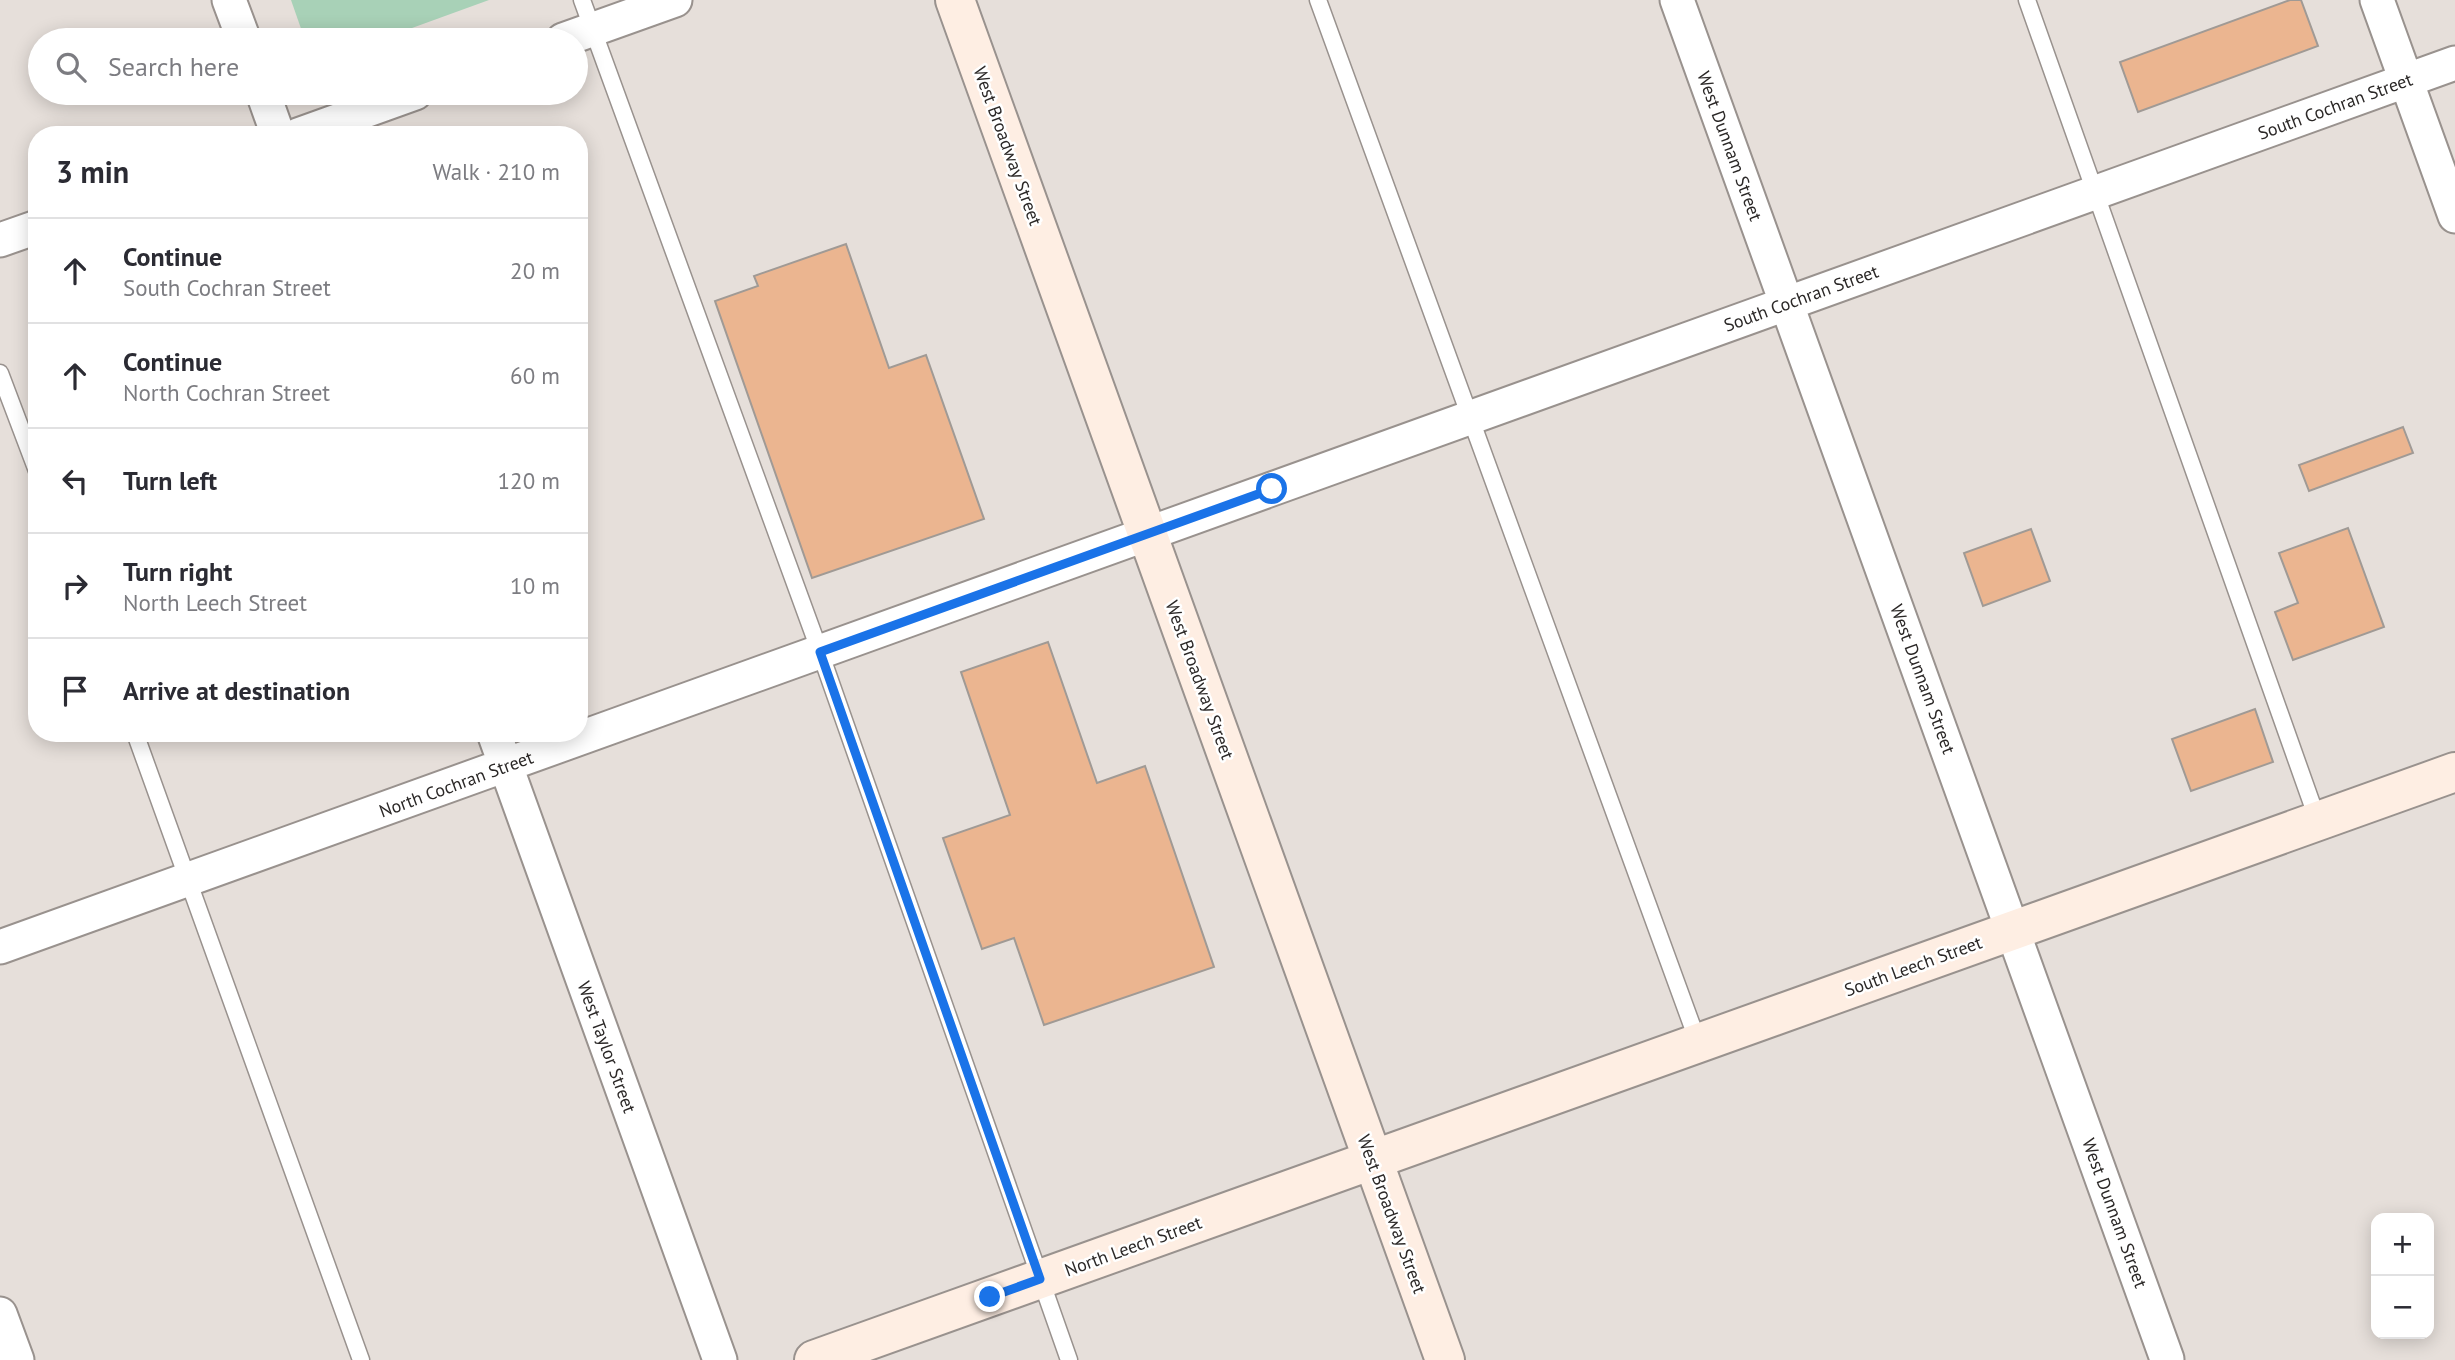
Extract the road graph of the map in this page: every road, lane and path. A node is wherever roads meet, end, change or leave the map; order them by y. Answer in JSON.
{"nodes":[{"id":1,"x":229,"y":0,"type":"edge"},
{"id":2,"x":676,"y":0,"type":"edge"},
{"id":3,"x":955,"y":0,"type":"edge"},
{"id":4,"x":1318,"y":0,"type":"edge"},
{"id":5,"x":1677,"y":0,"type":"edge"},
{"id":6,"x":2028,"y":0,"type":"edge"},
{"id":7,"x":2377,"y":0,"type":"edge"},
{"id":8,"x":579,"y":23,"type":"edge"},
{"id":9,"x":240,"y":28,"type":"edge"},
{"id":10,"x":588,"y":46,"type":"edge"},
{"id":11,"x":2455,"y":63,"type":"edge"},
{"id":12,"x":2406,"y":80,"type":"junction"},
{"id":13,"x":267,"y":105,"type":"edge"},
{"id":14,"x":382,"y":105,"type":"edge"},
{"id":15,"x":275,"y":126,"type":"edge"},
{"id":16,"x":323,"y":126,"type":"edge"},
{"id":17,"x":2098,"y":191,"type":"junction"},
{"id":18,"x":2455,"y":216,"type":"edge"},
{"id":19,"x":28,"y":231,"type":"edge"},
{"id":20,"x":0,"y":240,"type":"edge"},
{"id":21,"x":1787,"y":303,"type":"junction"},
{"id":22,"x":0,"y":373,"type":"edge"},
{"id":23,"x":1470,"y":417,"type":"junction"},
{"id":24,"x":28,"y":447,"type":"edge"},
{"id":25,"x":1147,"y":533,"type":"junction"},
{"id":26,"x":820,"y":652,"type":"junction"},
{"id":27,"x":588,"y":736,"type":"edge"},
{"id":28,"x":138,"y":742,"type":"edge"},
{"id":29,"x":497,"y":742,"type":"edge"},
{"id":30,"x":571,"y":742,"type":"edge"},
{"id":31,"x":505,"y":766,"type":"junction"},
{"id":32,"x":2455,"y":772,"type":"edge"},
{"id":33,"x":2318,"y":821,"type":"junction"},
{"id":34,"x":190,"y":879,"type":"junction"},
{"id":35,"x":2013,"y":930,"type":"junction"},
{"id":36,"x":0,"y":947,"type":"edge"},
{"id":37,"x":1698,"y":1042,"type":"junction"},
{"id":38,"x":1372,"y":1160,"type":"junction"},
{"id":39,"x":1040,"y":1279,"type":"junction"},
{"id":40,"x":0,"y":1314,"type":"edge"},
{"id":41,"x":2167,"y":1359,"type":"edge"},
{"id":42,"x":17,"y":1360,"type":"edge"},
{"id":43,"x":361,"y":1360,"type":"edge"},
{"id":44,"x":720,"y":1360,"type":"edge"},
{"id":45,"x":814,"y":1360,"type":"edge"},
{"id":46,"x":1069,"y":1360,"type":"edge"},
{"id":47,"x":1445,"y":1360,"type":"edge"}],
"edges":[{"from":1,"to":9,"type":"street"},
{"from":2,"to":8,"type":"street"},
{"from":3,"to":25,"type":"street","name":"West Broadway Street"},
{"from":4,"to":23,"type":"lane"},
{"from":5,"to":21,"type":"street","name":"West Dunnam Street"},
{"from":6,"to":17,"type":"lane"},
{"from":7,"to":12,"type":"street"},
{"from":10,"to":26,"type":"lane"},
{"from":11,"to":12,"type":"street","name":"South Cochran Street"},
{"from":12,"to":17,"type":"street","name":"South Cochran Street"},
{"from":12,"to":18,"type":"street"},
{"from":13,"to":15,"type":"street"},
{"from":14,"to":16,"type":"street"},
{"from":17,"to":21,"type":"street","name":"South Cochran Street"},
{"from":17,"to":33,"type":"lane"},
{"from":19,"to":20,"type":"street"},
{"from":21,"to":23,"type":"street","name":"South Cochran Street"},
{"from":21,"to":35,"type":"street","name":"West Dunnam Street"},
{"from":22,"to":24,"type":"lane"},
{"from":23,"to":25,"type":"street","name":"South Cochran Street"},
{"from":23,"to":37,"type":"lane"},
{"from":25,"to":26,"type":"street","name":"North Cochran Street"},
{"from":25,"to":38,"type":"street","name":"West Broadway Street"},
{"from":26,"to":27,"type":"street","name":"North Cochran Street"},
{"from":26,"to":39,"type":"lane"},
{"from":28,"to":34,"type":"lane"},
{"from":29,"to":31,"type":"street","name":"West Taylor Street"},
{"from":30,"to":31,"type":"street","name":"North Cochran Street"},
{"from":31,"to":34,"type":"street","name":"North Cochran Street"},
{"from":31,"to":44,"type":"street","name":"West Taylor Street"},
{"from":32,"to":33,"type":"street","name":"South Leech Street"},
{"from":33,"to":35,"type":"street","name":"South Leech Street"},
{"from":34,"to":36,"type":"street","name":"North Cochran Street"},
{"from":34,"to":43,"type":"lane"},
{"from":35,"to":37,"type":"street","name":"South Leech Street"},
{"from":35,"to":41,"type":"street","name":"West Dunnam Street"},
{"from":37,"to":38,"type":"street","name":"South Leech Street"},
{"from":38,"to":39,"type":"street","name":"North Leech Street"},
{"from":38,"to":47,"type":"street","name":"West Broadway Street"},
{"from":39,"to":45,"type":"street","name":"North Leech Street"},
{"from":39,"to":46,"type":"lane"},
{"from":40,"to":42,"type":"street"}]}
